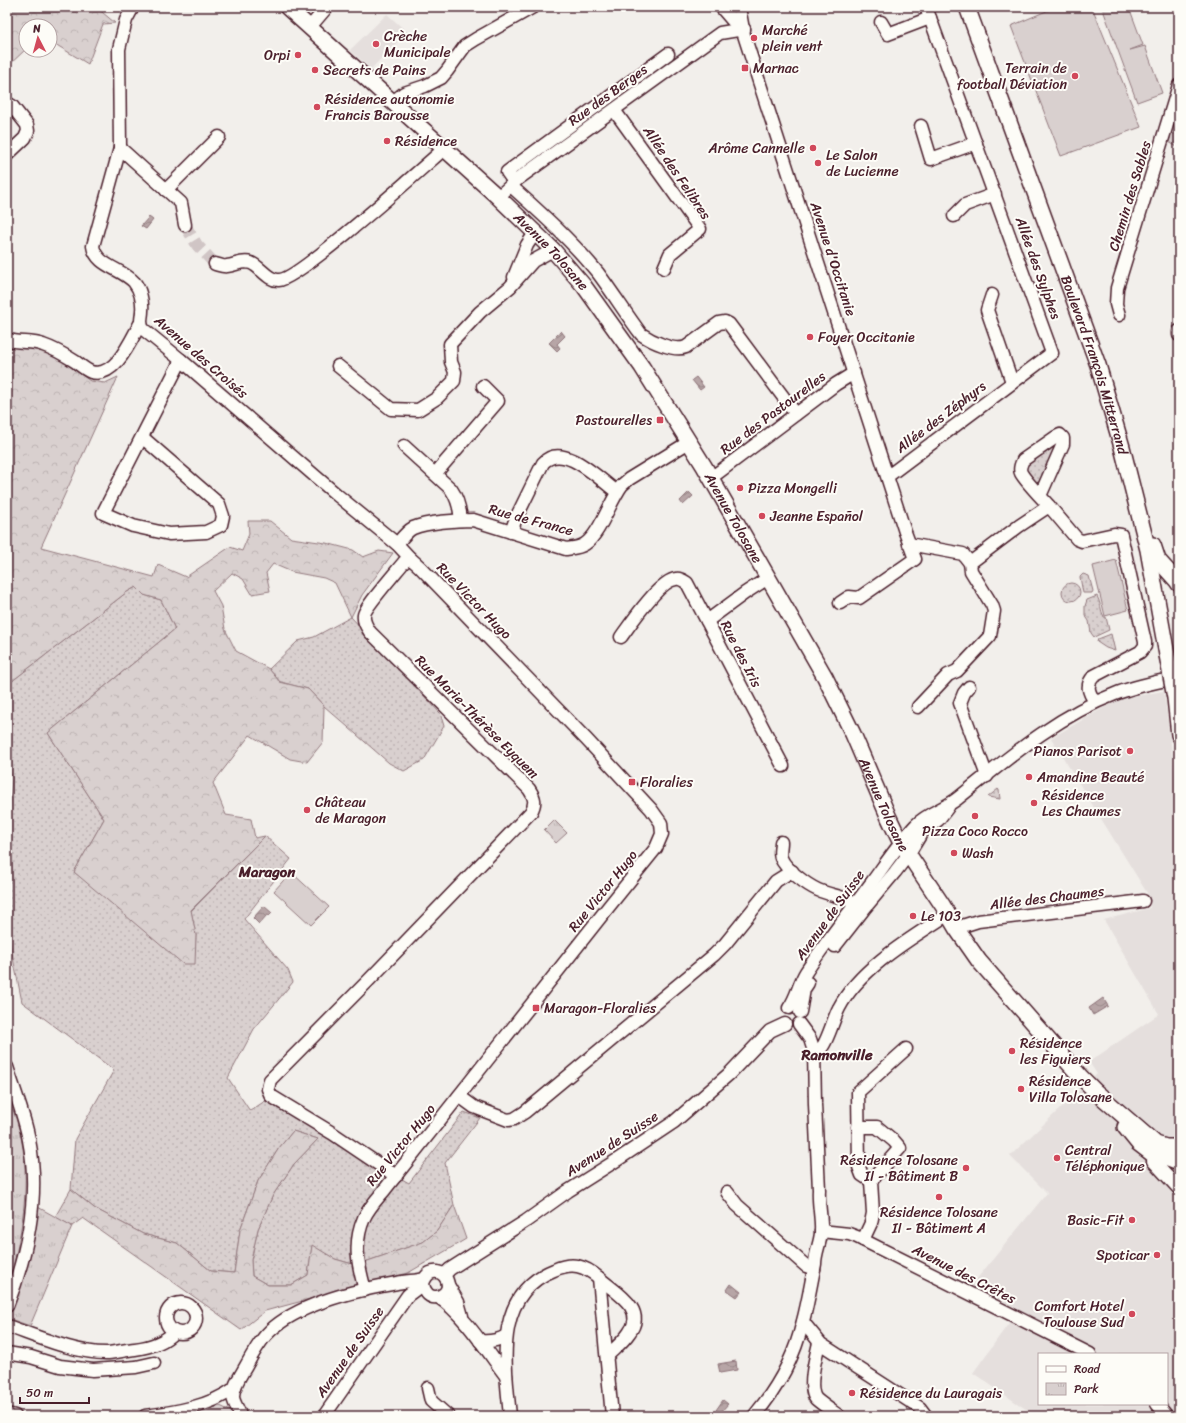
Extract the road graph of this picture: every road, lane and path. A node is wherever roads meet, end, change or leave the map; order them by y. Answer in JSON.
{"nodes":[{"id":1,"x":133,"y":7,"type":"edge"},
{"id":2,"x":287,"y":7,"type":"edge"},
{"id":3,"x":327,"y":7,"type":"edge"},
{"id":4,"x":533,"y":7,"type":"edge"},
{"id":5,"x":738,"y":7,"type":"edge"},
{"id":6,"x":967,"y":7,"type":"edge"},
{"id":7,"x":721,"y":8,"type":"edge"},
{"id":8,"x":928,"y":13,"type":"edge"},
{"id":9,"x":881,"y":22,"type":"dead end"},
{"id":10,"x":310,"y":27,"type":"junction"},
{"id":11,"x":744,"y":29,"type":"junction"},
{"id":12,"x":720,"y":33,"type":"junction"},
{"id":13,"x":668,"y":54,"type":"dead end"},
{"id":14,"x":1179,"y":85,"type":"edge"},
{"id":15,"x":394,"y":102,"type":"junction"},
{"id":16,"x":7,"y":103,"type":"edge"},
{"id":17,"x":614,"y":110,"type":"junction"},
{"id":18,"x":921,"y":126,"type":"dead end"},
{"id":19,"x":219,"y":137,"type":"dead end"},
{"id":20,"x":976,"y":143,"type":"junction"},
{"id":21,"x":120,"y":148,"type":"junction"},
{"id":22,"x":444,"y":150,"type":"junction"},
{"id":23,"x":7,"y":156,"type":"edge"},
{"id":24,"x":513,"y":184,"type":"junction"},
{"id":25,"x":166,"y":190,"type":"junction"},
{"id":26,"x":995,"y":194,"type":"junction"},
{"id":27,"x":498,"y":197,"type":"junction"},
{"id":28,"x":954,"y":216,"type":"dead end"},
{"id":29,"x":185,"y":225,"type":"tunnel mouth"},
{"id":30,"x":535,"y":233,"type":"junction"},
{"id":31,"x":553,"y":250,"type":"junction"},
{"id":32,"x":216,"y":264,"type":"dead end"},
{"id":33,"x":664,"y":268,"type":"dead end"},
{"id":34,"x":510,"y":287,"type":"junction"},
{"id":35,"x":992,"y":295,"type":"dead end"},
{"id":36,"x":1119,"y":315,"type":"dead end"},
{"id":37,"x":140,"y":324,"type":"junction"},
{"id":38,"x":1179,"y":330,"type":"edge"},
{"id":39,"x":1179,"y":335,"type":"edge"},
{"id":40,"x":7,"y":339,"type":"edge"},
{"id":41,"x":1052,"y":353,"type":"joint"},
{"id":42,"x":182,"y":360,"type":"junction"},
{"id":43,"x":338,"y":366,"type":"dead end"},
{"id":44,"x":854,"y":373,"type":"junction"},
{"id":45,"x":1012,"y":382,"type":"junction"},
{"id":46,"x":483,"y":386,"type":"dead end"},
{"id":47,"x":796,"y":414,"type":"junction"},
{"id":48,"x":142,"y":436,"type":"junction"},
{"id":49,"x":689,"y":442,"type":"junction"},
{"id":50,"x":404,"y":446,"type":"dead end"},
{"id":51,"x":1122,"y":447,"type":"junction"},
{"id":52,"x":435,"y":474,"type":"junction"},
{"id":53,"x":888,"y":476,"type":"junction"},
{"id":54,"x":711,"y":478,"type":"junction"},
{"id":55,"x":617,"y":492,"type":"junction"},
{"id":56,"x":1040,"y":496,"type":"junction"},
{"id":57,"x":1049,"y":506,"type":"junction"},
{"id":58,"x":461,"y":520,"type":"junction"},
{"id":59,"x":511,"y":532,"type":"junction"},
{"id":60,"x":397,"y":544,"type":"junction"},
{"id":61,"x":909,"y":544,"type":"junction"},
{"id":62,"x":410,"y":558,"type":"junction"},
{"id":63,"x":970,"y":562,"type":"junction"},
{"id":64,"x":768,"y":578,"type":"junction"},
{"id":65,"x":1179,"y":584,"type":"edge"},
{"id":66,"x":840,"y":603,"type":"dead end"},
{"id":67,"x":707,"y":621,"type":"junction"},
{"id":68,"x":621,"y":637,"type":"dead end"},
{"id":69,"x":1179,"y":677,"type":"edge"},
{"id":70,"x":968,"y":687,"type":"dead end"},
{"id":71,"x":1095,"y":702,"type":"junction"},
{"id":72,"x":918,"y":707,"type":"dead end"},
{"id":73,"x":1179,"y":735,"type":"edge"},
{"id":74,"x":782,"y":766,"type":"dead end"},
{"id":75,"x":987,"y":776,"type":"junction"},
{"id":76,"x":781,"y":842,"type":"dead end"},
{"id":77,"x":905,"y":849,"type":"junction"},
{"id":78,"x":792,"y":871,"type":"junction"},
{"id":79,"x":1143,"y":902,"type":"dead end"},
{"id":80,"x":860,"y":906,"type":"junction"},
{"id":81,"x":947,"y":915,"type":"junction"},
{"id":82,"x":956,"y":928,"type":"junction"},
{"id":83,"x":794,"y":1010,"type":"junction"},
{"id":84,"x":785,"y":1024,"type":"junction"},
{"id":85,"x":799,"y":1024,"type":"junction"},
{"id":86,"x":906,"y":1048,"type":"dead end"},
{"id":87,"x":814,"y":1051,"type":"junction"},
{"id":88,"x":7,"y":1067,"type":"edge"},
{"id":89,"x":1096,"y":1092,"type":"junction"},
{"id":90,"x":459,"y":1096,"type":"junction"},
{"id":91,"x":858,"y":1126,"type":"junction"},
{"id":92,"x":1179,"y":1147,"type":"edge"},
{"id":93,"x":1153,"y":1161,"type":"dead end"},
{"id":94,"x":1179,"y":1163,"type":"edge"},
{"id":95,"x":396,"y":1176,"type":"junction"},
{"id":96,"x":871,"y":1181,"type":"junction"},
{"id":97,"x":1179,"y":1189,"type":"edge"},
{"id":98,"x":727,"y":1192,"type":"dead end"},
{"id":99,"x":824,"y":1232,"type":"junction"},
{"id":100,"x":863,"y":1240,"type":"junction"},
{"id":101,"x":814,"y":1267,"type":"junction"},
{"id":102,"x":599,"y":1278,"type":"junction"},
{"id":103,"x":446,"y":1280,"type":"junction"},
{"id":104,"x":423,"y":1282,"type":"junction"},
{"id":105,"x":365,"y":1290,"type":"junction"},
{"id":106,"x":434,"y":1297,"type":"junction"},
{"id":107,"x":401,"y":1305,"type":"junction"},
{"id":108,"x":7,"y":1306,"type":"edge"},
{"id":109,"x":462,"y":1319,"type":"junction"},
{"id":110,"x":803,"y":1322,"type":"junction"},
{"id":111,"x":7,"y":1326,"type":"edge"},
{"id":112,"x":174,"y":1332,"type":"dead end"},
{"id":113,"x":506,"y":1336,"type":"junction"},
{"id":114,"x":480,"y":1341,"type":"junction"},
{"id":115,"x":819,"y":1343,"type":"junction"},
{"id":116,"x":7,"y":1353,"type":"edge"},
{"id":117,"x":1088,"y":1353,"type":"edge"},
{"id":118,"x":607,"y":1356,"type":"junction"},
{"id":119,"x":154,"y":1363,"type":"dead end"},
{"id":120,"x":506,"y":1376,"type":"junction"},
{"id":121,"x":235,"y":1388,"type":"junction"},
{"id":122,"x":428,"y":1388,"type":"dead end"},
{"id":123,"x":1158,"y":1405,"type":"edge"},
{"id":124,"x":7,"y":1414,"type":"edge"},
{"id":125,"x":15,"y":1416,"type":"edge"},
{"id":126,"x":145,"y":1416,"type":"edge"},
{"id":127,"x":240,"y":1416,"type":"edge"},
{"id":128,"x":324,"y":1416,"type":"edge"},
{"id":129,"x":448,"y":1416,"type":"edge"},
{"id":130,"x":510,"y":1416,"type":"edge"},
{"id":131,"x":612,"y":1416,"type":"edge"},
{"id":132,"x":754,"y":1416,"type":"edge"},
{"id":133,"x":840,"y":1416,"type":"edge"},
{"id":134,"x":926,"y":1416,"type":"edge"},
{"id":135,"x":1167,"y":1416,"type":"edge"}],
"edges":[{"from":1,"to":21,"type":"street","name":"Avenue des Croisés"},
{"from":2,"to":10,"type":"main road","name":"Avenue Tolosane"},
{"from":3,"to":10,"type":"street"},
{"from":4,"to":15,"type":"street"},
{"from":5,"to":11,"type":"street","name":"Avenue d'Occitanie"},
{"from":6,"to":51,"type":"main road","name":"Boulevard François Mitterrand"},
{"from":7,"to":11,"type":"street"},
{"from":7,"to":12,"type":"street"},
{"from":8,"to":9,"type":"street"},
{"from":8,"to":20,"type":"street","name":"Allée des Sylphes"},
{"from":10,"to":15,"type":"main road","name":"Avenue Tolosane"},
{"from":11,"to":12,"type":"street"},
{"from":11,"to":44,"type":"street","name":"Avenue d'Occitanie"},
{"from":12,"to":17,"type":"street","name":"Rue des Berges"},
{"from":13,"to":24,"type":"street","name":"Rue des Berges"},
{"from":14,"to":36,"type":"street","name":"Chemin des Sables"},
{"from":15,"to":22,"type":"main road","name":"Avenue Tolosane"},
{"from":16,"to":23,"type":"street"},
{"from":17,"to":24,"type":"street","name":"Rue des Berges"},
{"from":17,"to":33,"type":"street","name":"Allée des Felibres"},
{"from":18,"to":20,"type":"street"},
{"from":19,"to":25,"type":"street"},
{"from":20,"to":26,"type":"street","name":"Allée des Sylphes"},
{"from":21,"to":25,"type":"street"},
{"from":21,"to":37,"type":"street","name":"Avenue des Croisés"},
{"from":22,"to":27,"type":"main road","name":"Avenue Tolosane"},
{"from":22,"to":32,"type":"street"},
{"from":24,"to":27,"type":"street","name":"Rue des Berges"},
{"from":24,"to":47,"type":"street"},
{"from":25,"to":29,"type":"street"},
{"from":26,"to":28,"type":"street"},
{"from":26,"to":41,"type":"street","name":"Allée des Sylphes"},
{"from":27,"to":30,"type":"main road","name":"Avenue Tolosane"},
{"from":30,"to":31,"type":"main road","name":"Avenue Tolosane"},
{"from":30,"to":34,"type":"street"},
{"from":31,"to":34,"type":"street"},
{"from":31,"to":49,"type":"main road","name":"Avenue Tolosane"},
{"from":34,"to":43,"type":"street"},
{"from":35,"to":45,"type":"street"},
{"from":37,"to":40,"type":"street"},
{"from":37,"to":42,"type":"street","name":"Avenue des Croisés"},
{"from":38,"to":39,"type":"street"},
{"from":41,"to":45,"type":"street","name":"Allée des Zéphyrs"},
{"from":42,"to":48,"type":"street"},
{"from":42,"to":60,"type":"street","name":"Avenue des Croisés"},
{"from":44,"to":47,"type":"street","name":"Rue des Pastourelles"},
{"from":44,"to":53,"type":"street","name":"Avenue d'Occitanie"},
{"from":45,"to":53,"type":"street","name":"Allée des Zéphyrs"},
{"from":46,"to":52,"type":"street"},
{"from":47,"to":54,"type":"street","name":"Rue des Pastourelles"},
{"from":48,"to":48,"type":"street"},
{"from":49,"to":54,"type":"main road","name":"Avenue Tolosane"},
{"from":49,"to":55,"type":"street","name":"Rue de France"},
{"from":50,"to":52,"type":"street"},
{"from":51,"to":65,"type":"main road"},
{"from":51,"to":73,"type":"main road","name":"Boulevard François Mitterrand","bridge":true},
{"from":52,"to":58,"type":"street"},
{"from":53,"to":61,"type":"street","name":"Avenue d'Occitanie"},
{"from":54,"to":64,"type":"main road","name":"Avenue Tolosane"},
{"from":55,"to":59,"type":"street","name":"Rue de France"},
{"from":55,"to":59,"type":"street"},
{"from":56,"to":56,"type":"street"},
{"from":56,"to":57,"type":"street"},
{"from":57,"to":63,"type":"street"},
{"from":57,"to":71,"type":"street"},
{"from":58,"to":59,"type":"street","name":"Rue de France"},
{"from":58,"to":60,"type":"street","name":"Rue de France"},
{"from":60,"to":62,"type":"street","name":"Rue Victor Hugo"},
{"from":61,"to":63,"type":"street"},
{"from":61,"to":66,"type":"street","name":"Avenue d'Occitanie"},
{"from":62,"to":90,"type":"street","name":"Rue Victor Hugo"},
{"from":62,"to":95,"type":"street","name":"Rue Marie-Thérèse Eyquem"},
{"from":63,"to":72,"type":"street"},
{"from":64,"to":67,"type":"street","name":"Rue des Iris"},
{"from":64,"to":77,"type":"main road","name":"Avenue Tolosane"},
{"from":67,"to":68,"type":"street"},
{"from":67,"to":74,"type":"street","name":"Rue des Iris"},
{"from":69,"to":71,"type":"street","name":"Avenue de Suisse"},
{"from":70,"to":75,"type":"street"},
{"from":71,"to":75,"type":"street","name":"Avenue de Suisse"},
{"from":75,"to":77,"type":"street","name":"Avenue de Suisse"},
{"from":76,"to":78,"type":"street"},
{"from":77,"to":80,"type":"street","name":"Avenue de Suisse"},
{"from":77,"to":81,"type":"main road","name":"Avenue Tolosane"},
{"from":78,"to":80,"type":"street"},
{"from":78,"to":90,"type":"street"},
{"from":79,"to":82,"type":"street","name":"Allée des Chaumes"},
{"from":80,"to":83,"type":"street","name":"Avenue de Suisse"},
{"from":81,"to":82,"type":"main road","name":"Avenue Tolosane"},
{"from":81,"to":87,"type":"street"},
{"from":82,"to":89,"type":"main road","name":"Avenue Tolosane"},
{"from":83,"to":84,"type":"street"},
{"from":83,"to":85,"type":"street"},
{"from":84,"to":85,"type":"street"},
{"from":84,"to":103,"type":"street","name":"Avenue de Suisse"},
{"from":85,"to":87,"type":"street"},
{"from":86,"to":91,"type":"street"},
{"from":87,"to":99,"type":"street"},
{"from":88,"to":108,"type":"street"},
{"from":89,"to":92,"type":"main road","name":"Avenue Tolosane"},
{"from":89,"to":94,"type":"main road","name":"Avenue Tolosane"},
{"from":90,"to":95,"type":"street","name":"Rue Victor Hugo"},
{"from":91,"to":96,"type":"street"},
{"from":91,"to":96,"type":"street"},
{"from":93,"to":97,"type":"street"},
{"from":95,"to":105,"type":"street","name":"Rue Victor Hugo"},
{"from":96,"to":100,"type":"street"},
{"from":98,"to":101,"type":"street"},
{"from":99,"to":100,"type":"street","name":"Avenue des Crêtes"},
{"from":99,"to":101,"type":"street"},
{"from":100,"to":117,"type":"street","name":"Avenue des Crêtes"},
{"from":101,"to":110,"type":"street"},
{"from":102,"to":113,"type":"street"},
{"from":102,"to":118,"type":"street"},
{"from":102,"to":118,"type":"street"},
{"from":103,"to":104,"type":"street","name":"Avenue de Suisse"},
{"from":103,"to":106,"type":"street","name":"Avenue de Suisse"},
{"from":103,"to":109,"type":"street"},
{"from":104,"to":105,"type":"street"},
{"from":104,"to":106,"type":"street"},
{"from":104,"to":107,"type":"street","name":"Avenue de Suisse"},
{"from":105,"to":121,"type":"street"},
{"from":106,"to":107,"type":"street","name":"Avenue de Suisse"},
{"from":106,"to":109,"type":"street"},
{"from":107,"to":128,"type":"street","name":"Avenue de Suisse"},
{"from":109,"to":114,"type":"street"},
{"from":110,"to":115,"type":"street"},
{"from":110,"to":132,"type":"street"},
{"from":111,"to":112,"type":"street"},
{"from":113,"to":114,"type":"street"},
{"from":113,"to":120,"type":"street"},
{"from":114,"to":120,"type":"street"},
{"from":115,"to":133,"type":"street"},
{"from":115,"to":134,"type":"street"},
{"from":116,"to":119,"type":"street"},
{"from":118,"to":131,"type":"street"},
{"from":120,"to":130,"type":"street"},
{"from":121,"to":126,"type":"street"},
{"from":121,"to":127,"type":"street"},
{"from":122,"to":129,"type":"street"},
{"from":123,"to":135,"type":"street"},
{"from":124,"to":125,"type":"street"}]}
